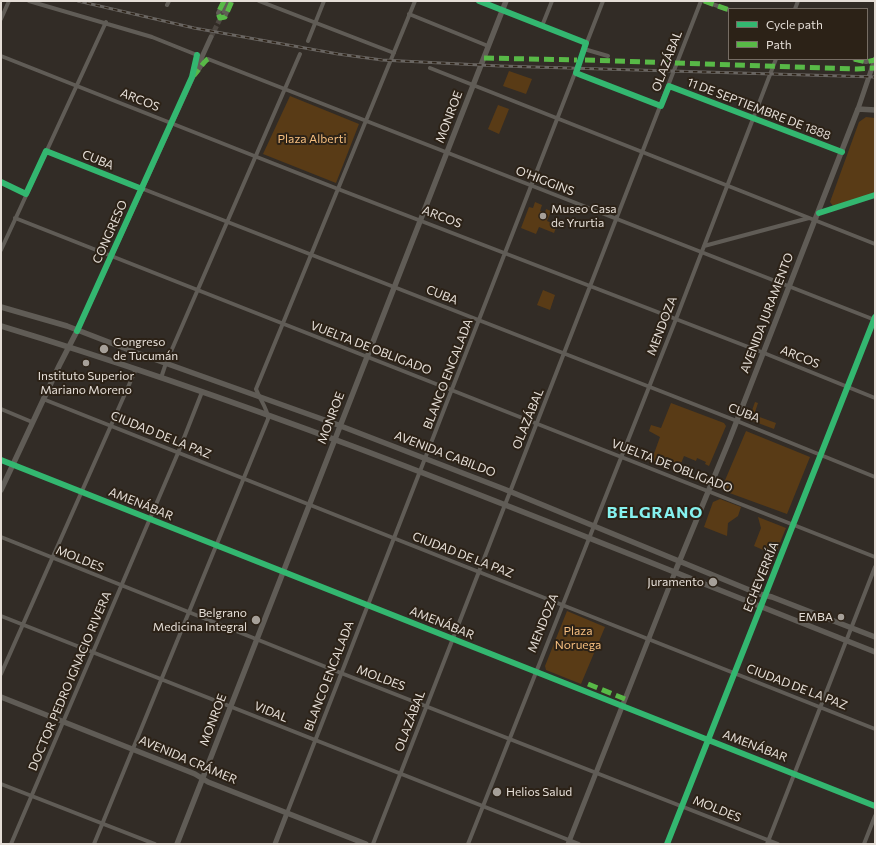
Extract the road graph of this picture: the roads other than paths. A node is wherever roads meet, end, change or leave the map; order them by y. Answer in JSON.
{"nodes":[{"id":1,"x":9,"y":1,"type":"edge"},
{"id":2,"x":29,"y":1,"type":"edge"},
{"id":3,"x":224,"y":1,"type":"edge"},
{"id":4,"x":228,"y":1,"type":"edge"},
{"id":5,"x":232,"y":1,"type":"edge"},
{"id":6,"x":259,"y":1,"type":"edge"},
{"id":7,"x":324,"y":1,"type":"edge"},
{"id":8,"x":415,"y":1,"type":"edge"},
{"id":9,"x":479,"y":1,"type":"edge"},
{"id":10,"x":506,"y":1,"type":"edge"},
{"id":11,"x":552,"y":1,"type":"edge"},
{"id":12,"x":603,"y":1,"type":"edge"},
{"id":13,"x":701,"y":1,"type":"edge"},
{"id":14,"x":704,"y":1,"type":"edge"},
{"id":15,"x":502,"y":10,"type":"junction"},
{"id":16,"x":728,"y":10,"type":"edge"},
{"id":17,"x":224,"y":11,"type":"tunnel mouth"},
{"id":18,"x":409,"y":14,"type":"junction"},
{"id":19,"x":1,"y":19,"type":"edge"},
{"id":20,"x":106,"y":22,"type":"junction"},
{"id":21,"x":315,"y":22,"type":"junction"},
{"id":22,"x":542,"y":26,"type":"junction"},
{"id":23,"x":212,"y":37,"type":"tunnel mouth"},
{"id":24,"x":308,"y":41,"type":"dead end"},
{"id":25,"x":586,"y":43,"type":"junction"},
{"id":26,"x":488,"y":46,"type":"junction"},
{"id":27,"x":584,"y":49,"type":"junction"},
{"id":28,"x":394,"y":53,"type":"junction"},
{"id":29,"x":300,"y":54,"type":"dead end"},
{"id":30,"x":1,"y":56,"type":"edge"},
{"id":31,"x":608,"y":56,"type":"dead end"},
{"id":32,"x":208,"y":59,"type":"joint"},
{"id":33,"x":776,"y":60,"type":"edge"},
{"id":34,"x":857,"y":60,"type":"edge"},
{"id":35,"x":875,"y":60,"type":"edge"},
{"id":36,"x":430,"y":68,"type":"dead end"},
{"id":37,"x":576,"y":73,"type":"junction"},
{"id":38,"x":192,"y":77,"type":"junction"},
{"id":39,"x":76,"y":85,"type":"junction"},
{"id":40,"x":473,"y":86,"type":"junction"},
{"id":41,"x":669,"y":86,"type":"junction"},
{"id":42,"x":285,"y":90,"type":"junction"},
{"id":43,"x":661,"y":106,"type":"junction"},
{"id":44,"x":858,"y":109,"type":"junction"},
{"id":45,"x":875,"y":110,"type":"edge"},
{"id":46,"x":753,"y":118,"type":"junction"},
{"id":47,"x":558,"y":119,"type":"junction"},
{"id":48,"x":365,"y":121,"type":"junction"},
{"id":49,"x":172,"y":123,"type":"junction"},
{"id":50,"x":46,"y":151,"type":"junction"},
{"id":51,"x":842,"y":152,"type":"junction"},
{"id":52,"x":447,"y":153,"type":"junction"},
{"id":53,"x":642,"y":153,"type":"junction"},
{"id":54,"x":256,"y":157,"type":"junction"},
{"id":55,"x":1,"y":182,"type":"edge"},
{"id":56,"x":727,"y":185,"type":"junction"},
{"id":57,"x":532,"y":186,"type":"junction"},
{"id":58,"x":142,"y":189,"type":"junction"},
{"id":59,"x":338,"y":189,"type":"junction"},
{"id":60,"x":26,"y":194,"type":"junction"},
{"id":61,"x":875,"y":195,"type":"edge"},
{"id":62,"x":819,"y":212,"type":"junction"},
{"id":63,"x":15,"y":218,"type":"junction"},
{"id":64,"x":809,"y":218,"type":"junction"},
{"id":65,"x":616,"y":219,"type":"junction"},
{"id":66,"x":420,"y":220,"type":"junction"},
{"id":67,"x":816,"y":221,"type":"junction"},
{"id":68,"x":228,"y":223,"type":"junction"},
{"id":69,"x":875,"y":244,"type":"edge"},
{"id":70,"x":704,"y":246,"type":"junction"},
{"id":71,"x":1,"y":249,"type":"edge"},
{"id":72,"x":701,"y":252,"type":"junction"},
{"id":73,"x":506,"y":253,"type":"junction"},
{"id":74,"x":111,"y":256,"type":"junction"},
{"id":75,"x":311,"y":256,"type":"junction"},
{"id":76,"x":590,"y":286,"type":"junction"},
{"id":77,"x":790,"y":286,"type":"junction"},
{"id":78,"x":394,"y":287,"type":"junction"},
{"id":79,"x":198,"y":290,"type":"junction"},
{"id":80,"x":1,"y":306,"type":"edge"},
{"id":81,"x":676,"y":319,"type":"junction"},
{"id":82,"x":875,"y":319,"type":"edge"},
{"id":83,"x":479,"y":320,"type":"junction"},
{"id":84,"x":282,"y":324,"type":"junction"},
{"id":85,"x":1,"y":326,"type":"edge"},
{"id":86,"x":77,"y":330,"type":"junction"},
{"id":87,"x":68,"y":346,"type":"junction"},
{"id":88,"x":764,"y":353,"type":"junction"},
{"id":89,"x":564,"y":354,"type":"junction"},
{"id":90,"x":367,"y":357,"type":"junction"},
{"id":91,"x":166,"y":363,"type":"junction"},
{"id":92,"x":136,"y":369,"type":"junction"},
{"id":93,"x":161,"y":378,"type":"junction"},
{"id":94,"x":847,"y":387,"type":"junction"},
{"id":95,"x":648,"y":388,"type":"junction"},
{"id":96,"x":453,"y":390,"type":"junction"},
{"id":97,"x":202,"y":392,"type":"junction"},
{"id":98,"x":258,"y":396,"type":"junction"},
{"id":99,"x":875,"y":398,"type":"edge"},
{"id":100,"x":43,"y":399,"type":"junction"},
{"id":101,"x":1,"y":409,"type":"edge"},
{"id":102,"x":268,"y":415,"type":"junction"},
{"id":103,"x":737,"y":421,"type":"junction"},
{"id":104,"x":32,"y":422,"type":"junction"},
{"id":105,"x":537,"y":424,"type":"junction"},
{"id":106,"x":340,"y":426,"type":"junction"},
{"id":107,"x":112,"y":427,"type":"junction"},
{"id":108,"x":335,"y":438,"type":"junction"},
{"id":109,"x":178,"y":453,"type":"junction"},
{"id":110,"x":820,"y":455,"type":"junction"},
{"id":111,"x":621,"y":457,"type":"junction"},
{"id":112,"x":426,"y":458,"type":"junction"},
{"id":113,"x":1,"y":460,"type":"edge"},
{"id":114,"x":13,"y":464,"type":"junction"},
{"id":115,"x":421,"y":471,"type":"junction"},
{"id":116,"x":875,"y":477,"type":"edge"},
{"id":117,"x":243,"y":478,"type":"junction"},
{"id":118,"x":1,"y":490,"type":"edge"},
{"id":119,"x":510,"y":491,"type":"junction"},
{"id":120,"x":709,"y":491,"type":"junction"},
{"id":121,"x":82,"y":492,"type":"junction"},
{"id":122,"x":504,"y":504,"type":"junction"},
{"id":123,"x":309,"y":505,"type":"junction"},
{"id":124,"x":149,"y":519,"type":"junction"},
{"id":125,"x":594,"y":525,"type":"junction"},
{"id":126,"x":793,"y":525,"type":"junction"},
{"id":127,"x":1,"y":537,"type":"edge"},
{"id":128,"x":589,"y":538,"type":"junction"},
{"id":129,"x":394,"y":539,"type":"junction"},
{"id":130,"x":217,"y":545,"type":"junction"},
{"id":131,"x":875,"y":557,"type":"edge"},
{"id":132,"x":53,"y":558,"type":"junction"},
{"id":133,"x":680,"y":561,"type":"junction"},
{"id":134,"x":875,"y":567,"type":"edge"},
{"id":135,"x":479,"y":571,"type":"junction"},
{"id":136,"x":676,"y":571,"type":"junction"},
{"id":137,"x":283,"y":572,"type":"junction"},
{"id":138,"x":121,"y":586,"type":"junction"},
{"id":139,"x":766,"y":595,"type":"junction"},
{"id":140,"x":562,"y":604,"type":"junction"},
{"id":141,"x":368,"y":605,"type":"junction"},
{"id":142,"x":761,"y":606,"type":"junction"},
{"id":143,"x":190,"y":613,"type":"junction"},
{"id":144,"x":1,"y":616,"type":"edge"},
{"id":145,"x":23,"y":625,"type":"junction"},
{"id":146,"x":851,"y":628,"type":"junction"},
{"id":147,"x":875,"y":637,"type":"edge"},
{"id":148,"x":452,"y":638,"type":"junction"},
{"id":149,"x":648,"y":639,"type":"junction"},
{"id":150,"x":257,"y":640,"type":"junction"},
{"id":151,"x":846,"y":641,"type":"junction"},
{"id":152,"x":93,"y":652,"type":"junction"},
{"id":153,"x":875,"y":652,"type":"edge"},
{"id":154,"x":536,"y":672,"type":"junction"},
{"id":155,"x":734,"y":673,"type":"junction"},
{"id":156,"x":1,"y":674,"type":"edge"},
{"id":157,"x":341,"y":674,"type":"junction"},
{"id":158,"x":163,"y":679,"type":"junction"},
{"id":159,"x":1,"y":696,"type":"edge"},
{"id":160,"x":230,"y":706,"type":"junction"},
{"id":161,"x":427,"y":706,"type":"junction"},
{"id":162,"x":622,"y":706,"type":"junction"},
{"id":163,"x":820,"y":707,"type":"junction"},
{"id":164,"x":63,"y":721,"type":"junction"},
{"id":165,"x":875,"y":729,"type":"edge"},
{"id":166,"x":509,"y":739,"type":"junction"},
{"id":167,"x":315,"y":740,"type":"junction"},
{"id":168,"x":708,"y":740,"type":"junction"},
{"id":169,"x":133,"y":749,"type":"junction"},
{"id":170,"x":401,"y":773,"type":"junction"},
{"id":171,"x":596,"y":773,"type":"junction"},
{"id":172,"x":794,"y":773,"type":"junction"},
{"id":173,"x":202,"y":778,"type":"junction"},
{"id":174,"x":1,"y":784,"type":"edge"},
{"id":175,"x":32,"y":796,"type":"junction"},
{"id":176,"x":483,"y":806,"type":"junction"},
{"id":177,"x":683,"y":806,"type":"junction"},
{"id":178,"x":875,"y":806,"type":"edge"},
{"id":179,"x":287,"y":813,"type":"junction"},
{"id":180,"x":875,"y":816,"type":"edge"},
{"id":181,"x":103,"y":823,"type":"junction"},
{"id":182,"x":569,"y":842,"type":"edge"},
{"id":183,"x":768,"y":842,"type":"edge"},
{"id":184,"x":11,"y":844,"type":"edge"},
{"id":185,"x":94,"y":844,"type":"edge"},
{"id":186,"x":155,"y":844,"type":"edge"},
{"id":187,"x":177,"y":844,"type":"edge"},
{"id":188,"x":275,"y":844,"type":"edge"},
{"id":189,"x":366,"y":844,"type":"edge"},
{"id":190,"x":373,"y":844,"type":"edge"},
{"id":191,"x":468,"y":844,"type":"edge"},
{"id":192,"x":579,"y":844,"type":"edge"},
{"id":193,"x":667,"y":844,"type":"edge"},
{"id":194,"x":778,"y":844,"type":"edge"},
{"id":195,"x":864,"y":844,"type":"edge"}],
"edges":[{"from":1,"to":19,"type":"street"},
{"from":2,"to":20,"type":"street"},
{"from":3,"to":5,"type":"street"},
{"from":4,"to":17,"type":"street"},
{"from":6,"to":21,"type":"street"},
{"from":7,"to":21,"type":"street"},
{"from":8,"to":18,"type":"street"},
{"from":9,"to":15,"type":"street"},
{"from":10,"to":15,"type":"main road","name":"MONROE"},
{"from":11,"to":22,"type":"street"},
{"from":12,"to":25,"type":"street","name":"BLANCO ENCALADA"},
{"from":13,"to":41,"type":"street","name":"OLAZÁBAL"},
{"from":14,"to":16,"type":"street"},
{"from":15,"to":22,"type":"street"},
{"from":15,"to":26,"type":"main road","name":"MONROE"},
{"from":18,"to":26,"type":"street"},
{"from":18,"to":28,"type":"street"},
{"from":20,"to":38,"type":"street","name":"CONGRESO"},
{"from":20,"to":39,"type":"street"},
{"from":21,"to":24,"type":"street"},
{"from":21,"to":28,"type":"street"},
{"from":22,"to":25,"type":"street"},
{"from":23,"to":38,"type":"street","name":"CONGRESO"},
{"from":25,"to":27,"type":"street","name":"BLANCO ENCALADA"},
{"from":26,"to":40,"type":"main road","name":"MONROE"},
{"from":27,"to":31,"type":"street"},
{"from":27,"to":37,"type":"street","name":"BLANCO ENCALADA"},
{"from":28,"to":48,"type":"street"},
{"from":29,"to":42,"type":"street"},
{"from":30,"to":39,"type":"street","name":"ARCOS"},
{"from":32,"to":38,"type":"street","name":"CONGRESO"},
{"from":32,"to":42,"type":"street","name":"O'HIGGINS"},
{"from":33,"to":46,"type":"street","name":"MENDOZA"},
{"from":34,"to":35,"type":"street"},
{"from":35,"to":44,"type":"street","name":"AVENIDA JURAMENTO"},
{"from":36,"to":40,"type":"street"},
{"from":37,"to":43,"type":"street"},
{"from":37,"to":47,"type":"street","name":"BLANCO ENCALADA"},
{"from":38,"to":49,"type":"street","name":"CONGRESO"},
{"from":39,"to":49,"type":"street","name":"ARCOS"},
{"from":39,"to":50,"type":"street"},
{"from":40,"to":47,"type":"street"},
{"from":40,"to":52,"type":"main road","name":"MONROE"},
{"from":41,"to":43,"type":"street","name":"OLAZÁBAL"},
{"from":41,"to":46,"type":"street","name":"11 DE SEPTIEMBRE DE 1888"},
{"from":42,"to":48,"type":"street","name":"O'HIGGINS"},
{"from":42,"to":54,"type":"street"},
{"from":43,"to":53,"type":"street","name":"OLAZÁBAL"},
{"from":44,"to":45,"type":"main road"},
{"from":44,"to":51,"type":"main road","name":"AVENIDA JURAMENTO"},
{"from":46,"to":51,"type":"street","name":"11 DE SEPTIEMBRE DE 1888"},
{"from":46,"to":56,"type":"street","name":"MENDOZA"},
{"from":47,"to":53,"type":"street"},
{"from":47,"to":57,"type":"street","name":"BLANCO ENCALADA"},
{"from":48,"to":52,"type":"street","name":"O'HIGGINS"},
{"from":48,"to":59,"type":"street"},
{"from":49,"to":54,"type":"street","name":"ARCOS"},
{"from":49,"to":58,"type":"street","name":"CONGRESO"},
{"from":50,"to":58,"type":"street","name":"CUBA"},
{"from":50,"to":60,"type":"street"},
{"from":51,"to":62,"type":"main road","name":"AVENIDA JURAMENTO"},
{"from":52,"to":57,"type":"street","name":"O'HIGGINS"},
{"from":52,"to":66,"type":"main road","name":"MONROE"},
{"from":53,"to":56,"type":"street"},
{"from":53,"to":65,"type":"street","name":"OLAZÁBAL"},
{"from":54,"to":59,"type":"street","name":"ARCOS"},
{"from":54,"to":68,"type":"street"},
{"from":55,"to":60,"type":"street"},
{"from":56,"to":64,"type":"street"},
{"from":56,"to":70,"type":"street","name":"MENDOZA"},
{"from":57,"to":65,"type":"street","name":"O'HIGGINS"},
{"from":57,"to":73,"type":"street","name":"BLANCO ENCALADA"},
{"from":58,"to":68,"type":"street","name":"CUBA"},
{"from":58,"to":74,"type":"street","name":"CONGRESO"},
{"from":59,"to":66,"type":"street","name":"ARCOS"},
{"from":59,"to":75,"type":"street"},
{"from":60,"to":63,"type":"street"},
{"from":61,"to":62,"type":"street"},
{"from":62,"to":67,"type":"main road","name":"AVENIDA JURAMENTO"},
{"from":63,"to":71,"type":"street"},
{"from":63,"to":74,"type":"street","name":"VUELTA DE OBLIGADO"},
{"from":64,"to":67,"type":"street"},
{"from":64,"to":70,"type":"street"},
{"from":65,"to":72,"type":"street","name":"O'HIGGINS"},
{"from":65,"to":76,"type":"street","name":"OLAZÁBAL"},
{"from":66,"to":73,"type":"street","name":"ARCOS"},
{"from":66,"to":78,"type":"main road","name":"MONROE"},
{"from":67,"to":69,"type":"street"},
{"from":67,"to":77,"type":"main road","name":"AVENIDA JURAMENTO"},
{"from":68,"to":75,"type":"street","name":"CUBA"},
{"from":68,"to":79,"type":"street"},
{"from":70,"to":72,"type":"street","name":"MENDOZA"},
{"from":72,"to":77,"type":"street","name":"O'HIGGINS"},
{"from":72,"to":81,"type":"street","name":"MENDOZA"},
{"from":73,"to":76,"type":"street","name":"ARCOS"},
{"from":73,"to":83,"type":"street","name":"BLANCO ENCALADA"},
{"from":74,"to":79,"type":"street","name":"VUELTA DE OBLIGADO"},
{"from":74,"to":86,"type":"street","name":"CONGRESO"},
{"from":75,"to":78,"type":"street","name":"CUBA"},
{"from":75,"to":84,"type":"street"},
{"from":76,"to":81,"type":"street","name":"ARCOS"},
{"from":76,"to":89,"type":"street","name":"OLAZÁBAL"},
{"from":77,"to":82,"type":"street","name":"O'HIGGINS"},
{"from":77,"to":88,"type":"main road","name":"AVENIDA JURAMENTO"},
{"from":78,"to":83,"type":"street","name":"CUBA"},
{"from":78,"to":90,"type":"main road","name":"MONROE"},
{"from":79,"to":84,"type":"street","name":"VUELTA DE OBLIGADO"},
{"from":79,"to":91,"type":"street"},
{"from":80,"to":86,"type":"main road","name":"AVENIDA CABILDO"},
{"from":81,"to":88,"type":"street","name":"ARCOS"},
{"from":81,"to":95,"type":"street","name":"MENDOZA"},
{"from":82,"to":94,"type":"street","name":"ECHEVERRÍA"},
{"from":83,"to":89,"type":"street","name":"CUBA"},
{"from":83,"to":96,"type":"street","name":"BLANCO ENCALADA"},
{"from":84,"to":90,"type":"street","name":"VUELTA DE OBLIGADO"},
{"from":84,"to":98,"type":"street"},
{"from":85,"to":87,"type":"main road","name":"AVENIDA CABILDO"},
{"from":86,"to":87,"type":"main road"},
{"from":86,"to":91,"type":"main road","name":"AVENIDA CABILDO"},
{"from":87,"to":92,"type":"main road","name":"AVENIDA CABILDO"},
{"from":87,"to":100,"type":"main road"},
{"from":88,"to":94,"type":"street","name":"ARCOS"},
{"from":88,"to":103,"type":"main road","name":"AVENIDA JURAMENTO"},
{"from":89,"to":95,"type":"street","name":"CUBA"},
{"from":89,"to":105,"type":"street","name":"OLAZÁBAL"},
{"from":90,"to":96,"type":"street","name":"VUELTA DE OBLIGADO"},
{"from":90,"to":106,"type":"main road","name":"MONROE"},
{"from":91,"to":93,"type":"street"},
{"from":91,"to":98,"type":"main road","name":"AVENIDA CABILDO"},
{"from":92,"to":93,"type":"main road","name":"AVENIDA CABILDO"},
{"from":92,"to":107,"type":"street"},
{"from":93,"to":97,"type":"main road","name":"AVENIDA CABILDO"},
{"from":94,"to":99,"type":"street","name":"ARCOS"},
{"from":94,"to":110,"type":"street","name":"ECHEVERRÍA"},
{"from":95,"to":103,"type":"street","name":"CUBA"},
{"from":95,"to":111,"type":"street","name":"MENDOZA"},
{"from":96,"to":105,"type":"street","name":"VUELTA DE OBLIGADO"},
{"from":96,"to":112,"type":"street","name":"BLANCO ENCALADA"},
{"from":97,"to":102,"type":"main road","name":"AVENIDA CABILDO"},
{"from":97,"to":109,"type":"street","name":"DOCTOR PEDRO IGNACIO RIVERA"},
{"from":98,"to":102,"type":"street"},
{"from":98,"to":106,"type":"main road","name":"AVENIDA CABILDO"},
{"from":100,"to":104,"type":"main road"},
{"from":100,"to":107,"type":"street","name":"CIUDAD DE LA PAZ"},
{"from":101,"to":104,"type":"street"},
{"from":102,"to":108,"type":"main road","name":"AVENIDA CABILDO"},
{"from":102,"to":117,"type":"street"},
{"from":103,"to":110,"type":"street","name":"CUBA"},
{"from":103,"to":120,"type":"main road","name":"AVENIDA JURAMENTO"},
{"from":104,"to":114,"type":"main road"},
{"from":105,"to":111,"type":"street","name":"VUELTA DE OBLIGADO"},
{"from":105,"to":119,"type":"street","name":"OLAZÁBAL"},
{"from":106,"to":108,"type":"main road","name":"MONROE"},
{"from":106,"to":112,"type":"main road","name":"AVENIDA CABILDO"},
{"from":107,"to":109,"type":"street","name":"CIUDAD DE LA PAZ"},
{"from":107,"to":121,"type":"street"},
{"from":108,"to":115,"type":"main road","name":"AVENIDA CABILDO"},
{"from":108,"to":123,"type":"main road","name":"MONROE"},
{"from":109,"to":117,"type":"street","name":"CIUDAD DE LA PAZ"},
{"from":109,"to":124,"type":"street","name":"DOCTOR PEDRO IGNACIO RIVERA"},
{"from":110,"to":116,"type":"street","name":"CUBA"},
{"from":110,"to":126,"type":"street","name":"ECHEVERRÍA"},
{"from":111,"to":120,"type":"street","name":"VUELTA DE OBLIGADO"},
{"from":111,"to":125,"type":"street","name":"MENDOZA"},
{"from":112,"to":115,"type":"street","name":"BLANCO ENCALADA"},
{"from":112,"to":119,"type":"main road","name":"AVENIDA CABILDO"},
{"from":113,"to":114,"type":"street","name":"AMENÁBAR"},
{"from":114,"to":118,"type":"main road"},
{"from":114,"to":121,"type":"street","name":"AMENÁBAR"},
{"from":115,"to":122,"type":"main road","name":"AVENIDA CABILDO"},
{"from":115,"to":129,"type":"street","name":"BLANCO ENCALADA"},
{"from":117,"to":123,"type":"street","name":"CIUDAD DE LA PAZ"},
{"from":117,"to":130,"type":"street"},
{"from":119,"to":122,"type":"street","name":"OLAZÁBAL"},
{"from":119,"to":125,"type":"main road","name":"AVENIDA CABILDO"},
{"from":120,"to":126,"type":"street","name":"VUELTA DE OBLIGADO"},
{"from":120,"to":133,"type":"main road","name":"AVENIDA JURAMENTO"},
{"from":121,"to":124,"type":"street","name":"AMENÁBAR"},
{"from":121,"to":132,"type":"street"},
{"from":122,"to":128,"type":"main road","name":"AVENIDA CABILDO"},
{"from":122,"to":135,"type":"street","name":"OLAZÁBAL"},
{"from":123,"to":129,"type":"street","name":"CIUDAD DE LA PAZ"},
{"from":123,"to":137,"type":"main road","name":"MONROE"},
{"from":124,"to":130,"type":"street","name":"AMENÁBAR"},
{"from":124,"to":138,"type":"street","name":"DOCTOR PEDRO IGNACIO RIVERA"},
{"from":125,"to":128,"type":"street","name":"MENDOZA"},
{"from":125,"to":133,"type":"main road","name":"AVENIDA CABILDO"},
{"from":126,"to":131,"type":"street","name":"VUELTA DE OBLIGADO"},
{"from":126,"to":139,"type":"street","name":"ECHEVERRÍA"},
{"from":127,"to":132,"type":"street","name":"MOLDES"},
{"from":128,"to":136,"type":"main road","name":"AVENIDA CABILDO"},
{"from":128,"to":140,"type":"street","name":"MENDOZA"},
{"from":129,"to":135,"type":"street","name":"CIUDAD DE LA PAZ"},
{"from":129,"to":141,"type":"street","name":"BLANCO ENCALADA"},
{"from":130,"to":137,"type":"street","name":"AMENÁBAR"},
{"from":130,"to":143,"type":"street"},
{"from":132,"to":138,"type":"street","name":"MOLDES"},
{"from":132,"to":145,"type":"street"},
{"from":133,"to":136,"type":"main road","name":"AVENIDA JURAMENTO"},
{"from":133,"to":139,"type":"main road","name":"AVENIDA CABILDO"},
{"from":134,"to":146,"type":"street"},
{"from":135,"to":140,"type":"street","name":"CIUDAD DE LA PAZ"},
{"from":135,"to":148,"type":"street","name":"OLAZÁBAL"},
{"from":136,"to":142,"type":"main road","name":"AVENIDA CABILDO"},
{"from":136,"to":149,"type":"street"},
{"from":137,"to":141,"type":"street","name":"AMENÁBAR"},
{"from":137,"to":150,"type":"main road","name":"MONROE"},
{"from":138,"to":143,"type":"street","name":"MOLDES"},
{"from":138,"to":152,"type":"street","name":"DOCTOR PEDRO IGNACIO RIVERA"},
{"from":139,"to":142,"type":"street","name":"ECHEVERRÍA"},
{"from":139,"to":146,"type":"main road","name":"AVENIDA CABILDO"},
{"from":140,"to":149,"type":"street","name":"CIUDAD DE LA PAZ"},
{"from":140,"to":154,"type":"street","name":"MENDOZA"},
{"from":141,"to":148,"type":"street","name":"AMENÁBAR"},
{"from":141,"to":157,"type":"street","name":"BLANCO ENCALADA"},
{"from":142,"to":151,"type":"main road","name":"AVENIDA CABILDO"},
{"from":142,"to":155,"type":"street","name":"ECHEVERRÍA"},
{"from":143,"to":150,"type":"street","name":"MOLDES"},
{"from":143,"to":158,"type":"street"},
{"from":144,"to":145,"type":"street","name":"VIDAL"},
{"from":145,"to":152,"type":"street","name":"VIDAL"},
{"from":145,"to":156,"type":"street"},
{"from":146,"to":147,"type":"main road","name":"AVENIDA CABILDO"},
{"from":146,"to":151,"type":"street"},
{"from":148,"to":154,"type":"street","name":"AMENÁBAR"},
{"from":148,"to":161,"type":"street","name":"OLAZÁBAL"},
{"from":149,"to":155,"type":"street","name":"CIUDAD DE LA PAZ"},
{"from":149,"to":162,"type":"street"},
{"from":150,"to":157,"type":"street","name":"MOLDES"},
{"from":150,"to":160,"type":"main road","name":"MONROE"},
{"from":151,"to":153,"type":"main road","name":"AVENIDA CABILDO"},
{"from":151,"to":163,"type":"street"},
{"from":152,"to":158,"type":"street","name":"VIDAL"},
{"from":152,"to":164,"type":"street","name":"DOCTOR PEDRO IGNACIO RIVERA"},
{"from":154,"to":162,"type":"street","name":"AMENÁBAR"},
{"from":154,"to":166,"type":"street","name":"MENDOZA"},
{"from":155,"to":163,"type":"street","name":"CIUDAD DE LA PAZ"},
{"from":155,"to":168,"type":"street","name":"ECHEVERRÍA"},
{"from":157,"to":161,"type":"street","name":"MOLDES"},
{"from":157,"to":167,"type":"street","name":"BLANCO ENCALADA"},
{"from":158,"to":160,"type":"street","name":"VIDAL"},
{"from":158,"to":169,"type":"street"},
{"from":159,"to":164,"type":"main road","name":"AVENIDA CRÁMER"},
{"from":160,"to":167,"type":"street","name":"VIDAL"},
{"from":160,"to":173,"type":"main road","name":"MONROE"},
{"from":161,"to":166,"type":"street","name":"MOLDES"},
{"from":161,"to":170,"type":"street","name":"OLAZÁBAL"},
{"from":162,"to":168,"type":"street","name":"AMENÁBAR"},
{"from":162,"to":171,"type":"street"},
{"from":163,"to":165,"type":"street","name":"CIUDAD DE LA PAZ"},
{"from":163,"to":172,"type":"street"},
{"from":164,"to":169,"type":"main road","name":"AVENIDA CRÁMER"},
{"from":164,"to":175,"type":"street","name":"DOCTOR PEDRO IGNACIO RIVERA"},
{"from":166,"to":171,"type":"street","name":"MOLDES"},
{"from":166,"to":176,"type":"street","name":"MENDOZA"},
{"from":167,"to":170,"type":"street","name":"VIDAL"},
{"from":167,"to":179,"type":"street","name":"BLANCO ENCALADA"},
{"from":168,"to":172,"type":"street","name":"AMENÁBAR"},
{"from":168,"to":177,"type":"street","name":"ECHEVERRÍA"},
{"from":169,"to":173,"type":"main road","name":"AVENIDA CRÁMER"},
{"from":169,"to":181,"type":"street"},
{"from":170,"to":176,"type":"street","name":"VIDAL"},
{"from":170,"to":190,"type":"street","name":"OLAZÁBAL"},
{"from":171,"to":177,"type":"street","name":"MOLDES"},
{"from":171,"to":182,"type":"street"},
{"from":172,"to":178,"type":"street","name":"AMENÁBAR"},
{"from":172,"to":183,"type":"street"},
{"from":173,"to":179,"type":"main road","name":"AVENIDA CRÁMER"},
{"from":173,"to":187,"type":"main road","name":"MONROE"},
{"from":174,"to":175,"type":"street"},
{"from":175,"to":181,"type":"street"},
{"from":175,"to":184,"type":"street","name":"DOCTOR PEDRO IGNACIO RIVERA"},
{"from":176,"to":182,"type":"street","name":"VIDAL"},
{"from":176,"to":191,"type":"street","name":"MENDOZA"},
{"from":177,"to":183,"type":"street","name":"MOLDES"},
{"from":177,"to":193,"type":"street","name":"ECHEVERRÍA"},
{"from":179,"to":188,"type":"street","name":"BLANCO ENCALADA"},
{"from":179,"to":189,"type":"main road","name":"AVENIDA CRÁMER"},
{"from":180,"to":195,"type":"street"},
{"from":181,"to":185,"type":"street"},
{"from":181,"to":186,"type":"street"},
{"from":182,"to":192,"type":"street","name":"VIDAL"},
{"from":183,"to":194,"type":"street","name":"MOLDES"}]}
